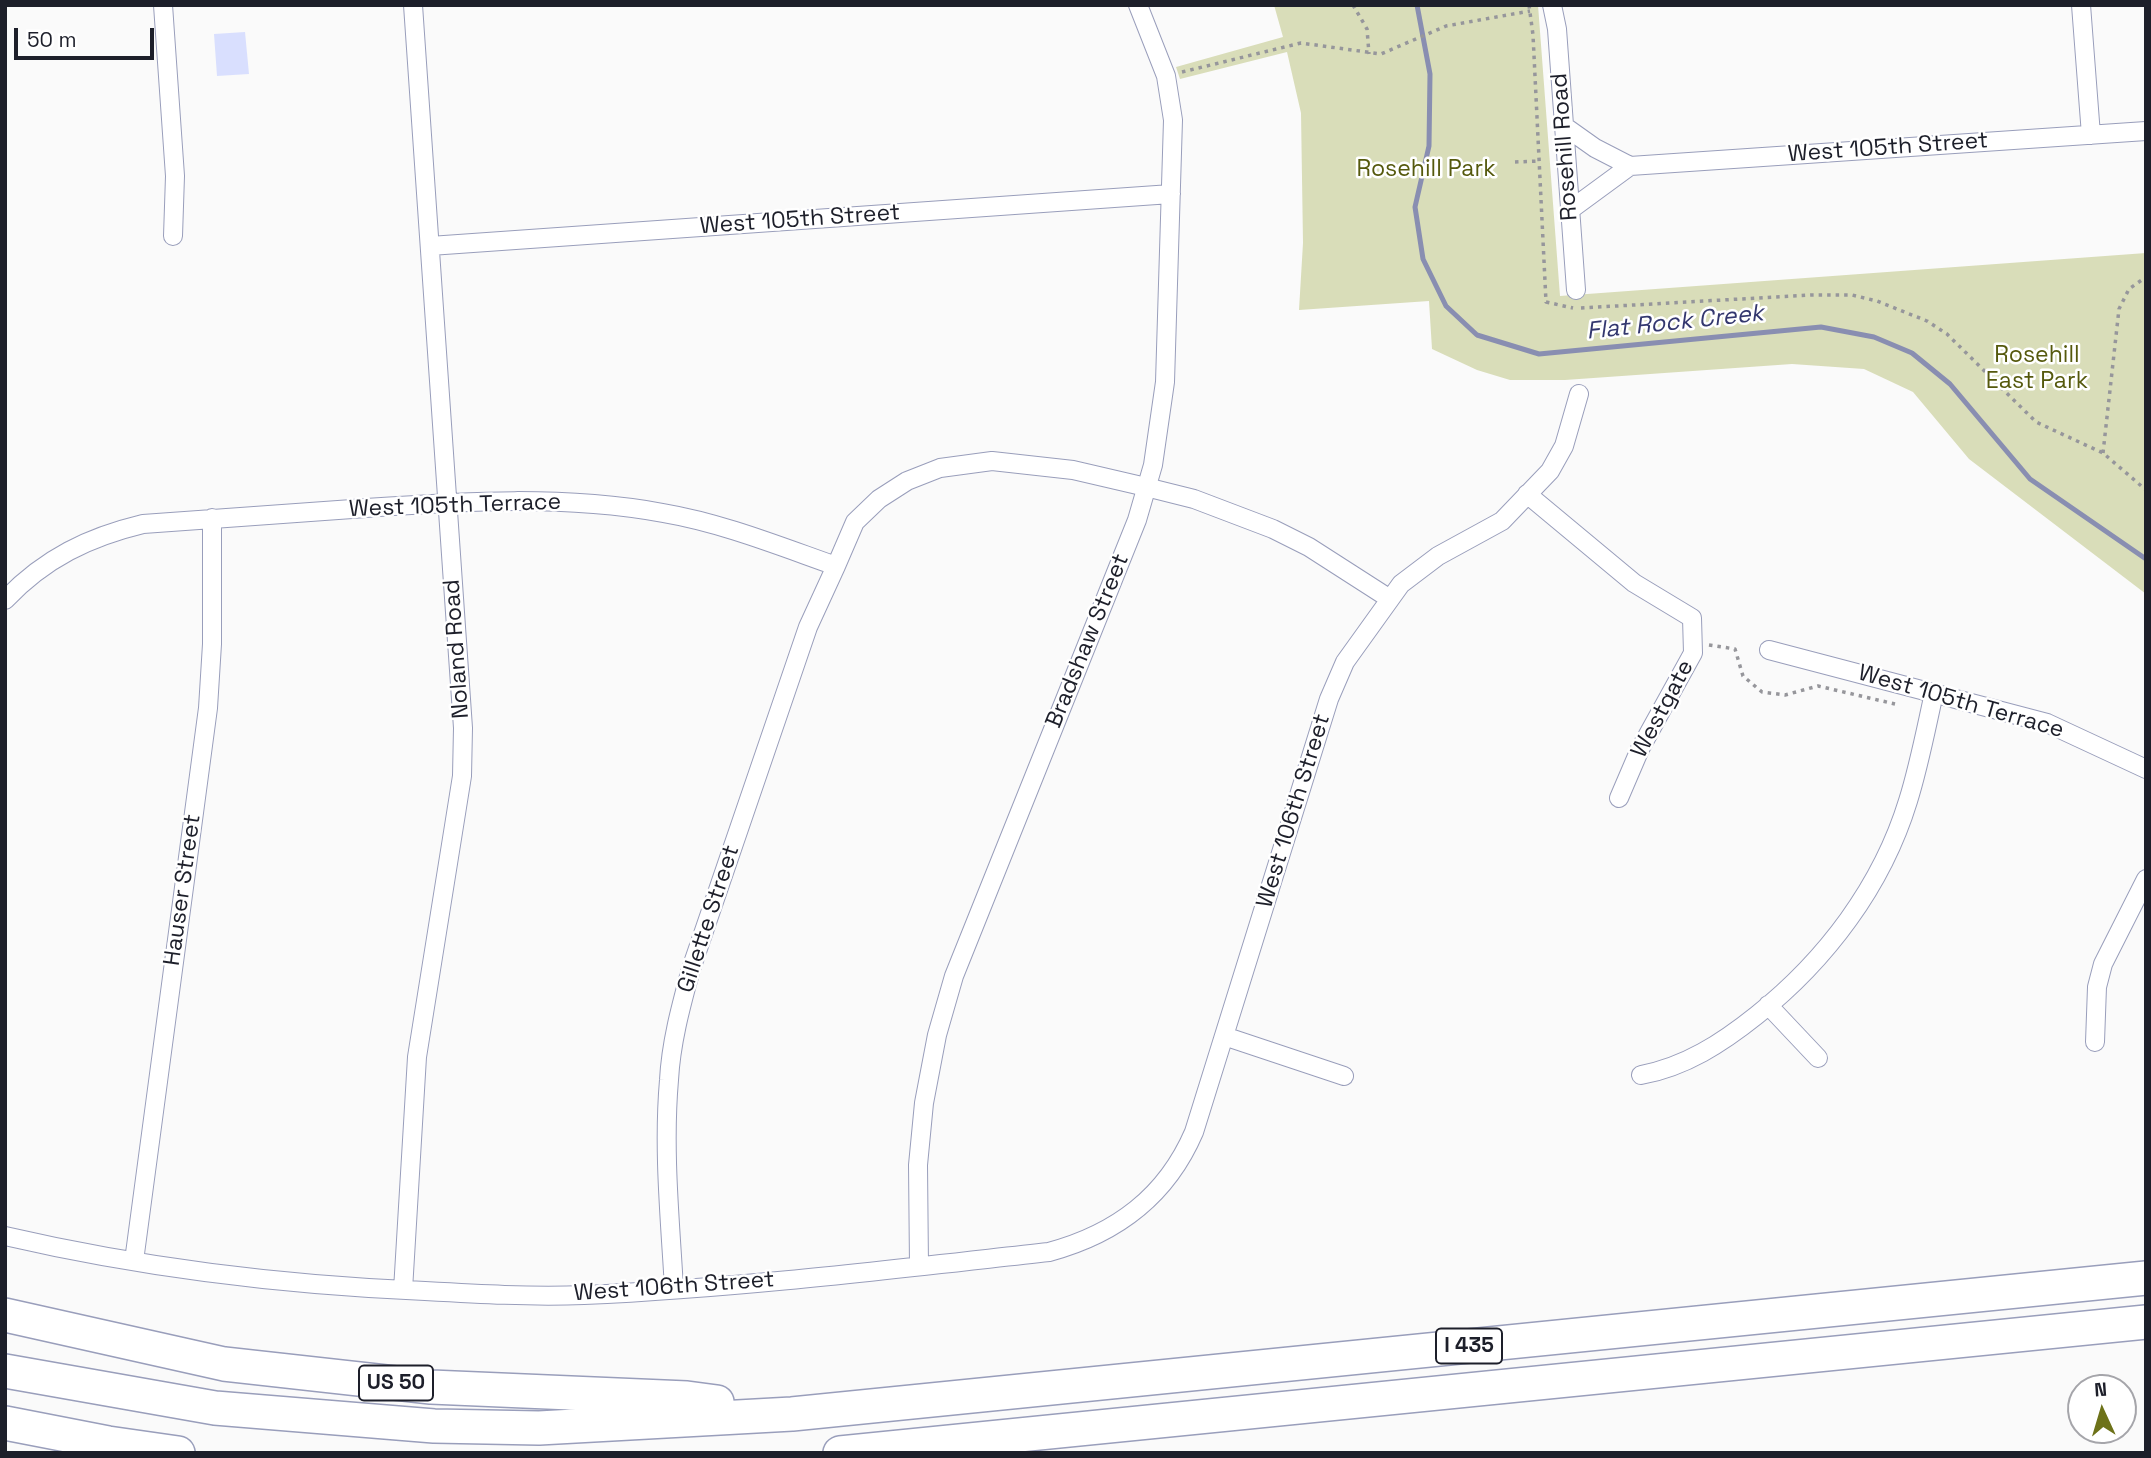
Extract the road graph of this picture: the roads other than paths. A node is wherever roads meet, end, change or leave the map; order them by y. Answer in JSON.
{"nodes":[{"id":1,"x":163,"y":5,"type":"edge"},
{"id":2,"x":413,"y":5,"type":"edge"},
{"id":3,"x":1138,"y":5,"type":"edge"},
{"id":4,"x":2081,"y":5,"type":"edge"},
{"id":5,"x":1553,"y":6,"type":"edge"},
{"id":6,"x":1564,"y":126,"type":"junction"},
{"id":7,"x":2146,"y":131,"type":"edge"},
{"id":8,"x":2091,"y":135,"type":"junction"},
{"id":9,"x":1630,"y":166,"type":"junction"},
{"id":10,"x":1171,"y":194,"type":"junction"},
{"id":11,"x":1570,"y":211,"type":"junction"},
{"id":12,"x":173,"y":236,"type":"dead end"},
{"id":13,"x":430,"y":246,"type":"junction"},
{"id":14,"x":1576,"y":290,"type":"dead end"},
{"id":15,"x":1579,"y":394,"type":"dead end"},
{"id":16,"x":1146,"y":486,"type":"junction"},
{"id":17,"x":1527,"y":494,"type":"junction"},
{"id":18,"x":448,"y":502,"type":"junction"},
{"id":19,"x":212,"y":518,"type":"junction"},
{"id":20,"x":836,"y":566,"type":"junction"},
{"id":21,"x":1390,"y":599,"type":"junction"},
{"id":22,"x":5,"y":600,"type":"edge"},
{"id":23,"x":1769,"y":650,"type":"dead end"},
{"id":24,"x":1934,"y":692,"type":"junction"},
{"id":25,"x":2146,"y":769,"type":"edge"},
{"id":26,"x":1619,"y":798,"type":"dead end"},
{"id":27,"x":2146,"y":879,"type":"edge"},
{"id":28,"x":1768,"y":1006,"type":"junction"},
{"id":29,"x":1224,"y":1036,"type":"junction"},
{"id":30,"x":2095,"y":1042,"type":"dead end"},
{"id":31,"x":1818,"y":1058,"type":"dead end"},
{"id":32,"x":1641,"y":1075,"type":"dead end"},
{"id":33,"x":1344,"y":1076,"type":"dead end"},
{"id":34,"x":5,"y":1236,"type":"edge"},
{"id":35,"x":134,"y":1261,"type":"junction"},
{"id":36,"x":919,"y":1266,"type":"junction"},
{"id":37,"x":2146,"y":1278,"type":"edge"},
{"id":38,"x":674,"y":1288,"type":"junction"},
{"id":39,"x":403,"y":1290,"type":"junction"},
{"id":40,"x":5,"y":1315,"type":"edge"},
{"id":41,"x":2146,"y":1322,"type":"edge"},
{"id":42,"x":5,"y":1371,"type":"edge"},
{"id":43,"x":792,"y":1414,"type":"junction"},
{"id":44,"x":5,"y":1423,"type":"edge"},
{"id":45,"x":178,"y":1453,"type":"edge"},
{"id":46,"x":840,"y":1453,"type":"edge"}],
"edges":[{"from":1,"to":12,"type":"street"},
{"from":2,"to":13,"type":"street","name":"Noland Road"},
{"from":3,"to":10,"type":"street","name":"Bradshaw Street"},
{"from":4,"to":8,"type":"street"},
{"from":5,"to":6,"type":"street","name":"Rosehill Road"},
{"from":6,"to":9,"type":"street"},
{"from":6,"to":11,"type":"street","name":"Rosehill Road"},
{"from":7,"to":8,"type":"street","name":"West 105th Street"},
{"from":8,"to":9,"type":"street","name":"West 105th Street"},
{"from":9,"to":11,"type":"street"},
{"from":10,"to":13,"type":"street","name":"West 105th Street"},
{"from":10,"to":16,"type":"street","name":"Bradshaw Street"},
{"from":11,"to":14,"type":"street","name":"Rosehill Road"},
{"from":13,"to":18,"type":"street","name":"Noland Road"},
{"from":15,"to":17,"type":"street"},
{"from":16,"to":20,"type":"street"},
{"from":16,"to":21,"type":"street"},
{"from":16,"to":36,"type":"street","name":"Bradshaw Street"},
{"from":17,"to":21,"type":"street"},
{"from":17,"to":26,"type":"street","name":"Westgate"},
{"from":18,"to":19,"type":"street","name":"West 105th Terrace"},
{"from":18,"to":20,"type":"street","name":"West 105th Terrace"},
{"from":18,"to":39,"type":"street","name":"Noland Road"},
{"from":19,"to":22,"type":"street","name":"West 105th Terrace"},
{"from":19,"to":35,"type":"street","name":"Hauser Street"},
{"from":20,"to":38,"type":"street","name":"Gillette Street"},
{"from":21,"to":29,"type":"street","name":"West 106th Street"},
{"from":23,"to":24,"type":"street","name":"West 105th Terrace"},
{"from":24,"to":25,"type":"street","name":"West 105th Terrace"},
{"from":24,"to":28,"type":"street"},
{"from":27,"to":30,"type":"street"},
{"from":28,"to":31,"type":"street"},
{"from":28,"to":32,"type":"street"},
{"from":29,"to":33,"type":"street"},
{"from":29,"to":36,"type":"street","name":"West 106th Street"},
{"from":34,"to":35,"type":"street","name":"West 106th Street"},
{"from":35,"to":39,"type":"street","name":"West 106th Street"},
{"from":36,"to":38,"type":"street","name":"West 106th Street"},
{"from":37,"to":43,"type":"highway","number":"I 435"},
{"from":38,"to":39,"type":"street","name":"West 106th Street"},
{"from":40,"to":43,"type":"highway","number":"US 50"},
{"from":41,"to":46,"type":"highway","number":"I 435"},
{"from":42,"to":43,"type":"highway","number":"I 435"},
{"from":44,"to":45,"type":"highway"}]}
